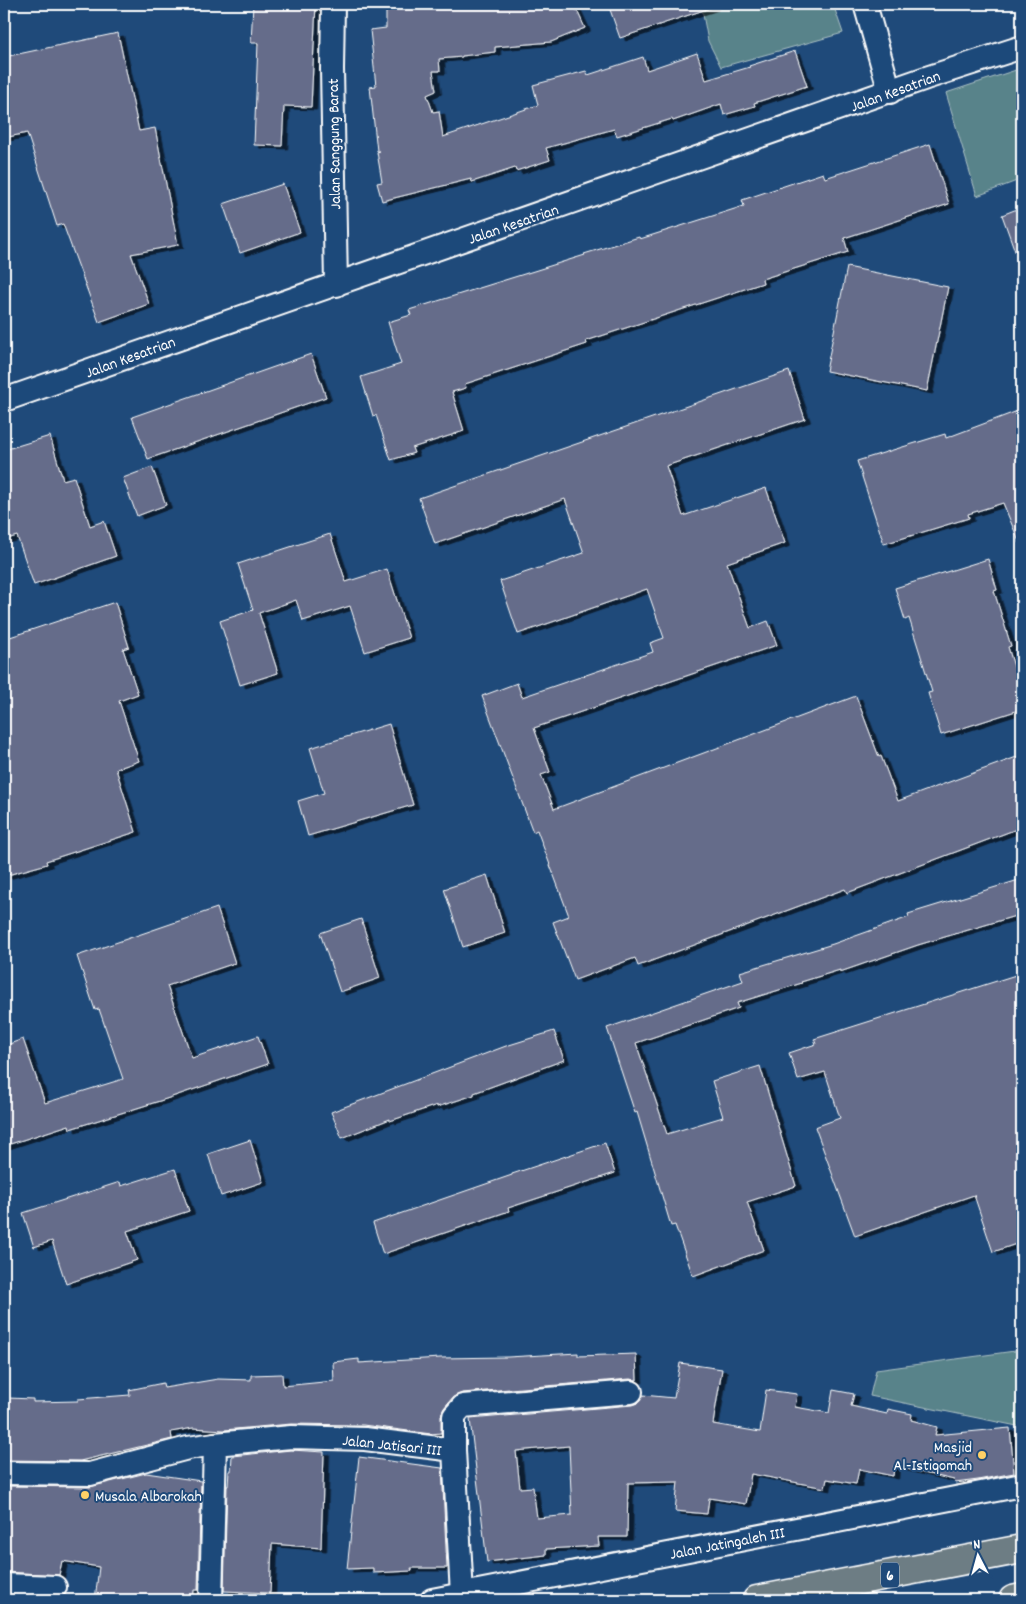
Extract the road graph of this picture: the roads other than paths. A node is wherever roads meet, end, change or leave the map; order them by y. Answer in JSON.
{"nodes":[{"id":1,"x":334,"y":4,"type":"edge"},
{"id":2,"x":865,"y":4,"type":"edge"},
{"id":3,"x":1022,"y":47,"type":"edge"},
{"id":4,"x":890,"y":92,"type":"junction"},
{"id":5,"x":336,"y":285,"type":"junction"},
{"id":6,"x":4,"y":400,"type":"edge"},
{"id":7,"x":631,"y":1392,"type":"dead end"},
{"id":8,"x":215,"y":1444,"type":"junction"},
{"id":9,"x":454,"y":1450,"type":"junction"},
{"id":10,"x":4,"y":1473,"type":"edge"},
{"id":11,"x":1022,"y":1485,"type":"edge"},
{"id":12,"x":1022,"y":1549,"type":"edge"},
{"id":13,"x":4,"y":1585,"type":"edge"},
{"id":14,"x":55,"y":1587,"type":"dead end"},
{"id":15,"x":462,"y":1595,"type":"junction"},
{"id":16,"x":1022,"y":1598,"type":"edge"},
{"id":17,"x":211,"y":1600,"type":"edge"},
{"id":18,"x":432,"y":1600,"type":"edge"},
{"id":19,"x":757,"y":1600,"type":"edge"},
{"id":20,"x":1013,"y":1600,"type":"edge"}],
"edges":[{"from":1,"to":5,"type":"street","name":"Jalan Sanggung Barat"},
{"from":2,"to":4,"type":"street"},
{"from":3,"to":4,"type":"street","name":"Jalan Kesatrian"},
{"from":4,"to":5,"type":"street","name":"Jalan Kesatrian"},
{"from":5,"to":6,"type":"street","name":"Jalan Kesatrian"},
{"from":7,"to":9,"type":"street"},
{"from":8,"to":9,"type":"street","name":"Jalan Jatisari III"},
{"from":8,"to":10,"type":"street","name":"Jalan Jatisari III"},
{"from":8,"to":17,"type":"street"},
{"from":9,"to":15,"type":"street","name":"Jalan Jatisari III"},
{"from":11,"to":15,"type":"street","name":"Jalan Jatingaleh III"},
{"from":12,"to":19,"type":"highway","number":"6"},
{"from":13,"to":14,"type":"street"},
{"from":15,"to":18,"type":"street","name":"Jalan Jatingaleh III"},
{"from":16,"to":20,"type":"highway"}]}
